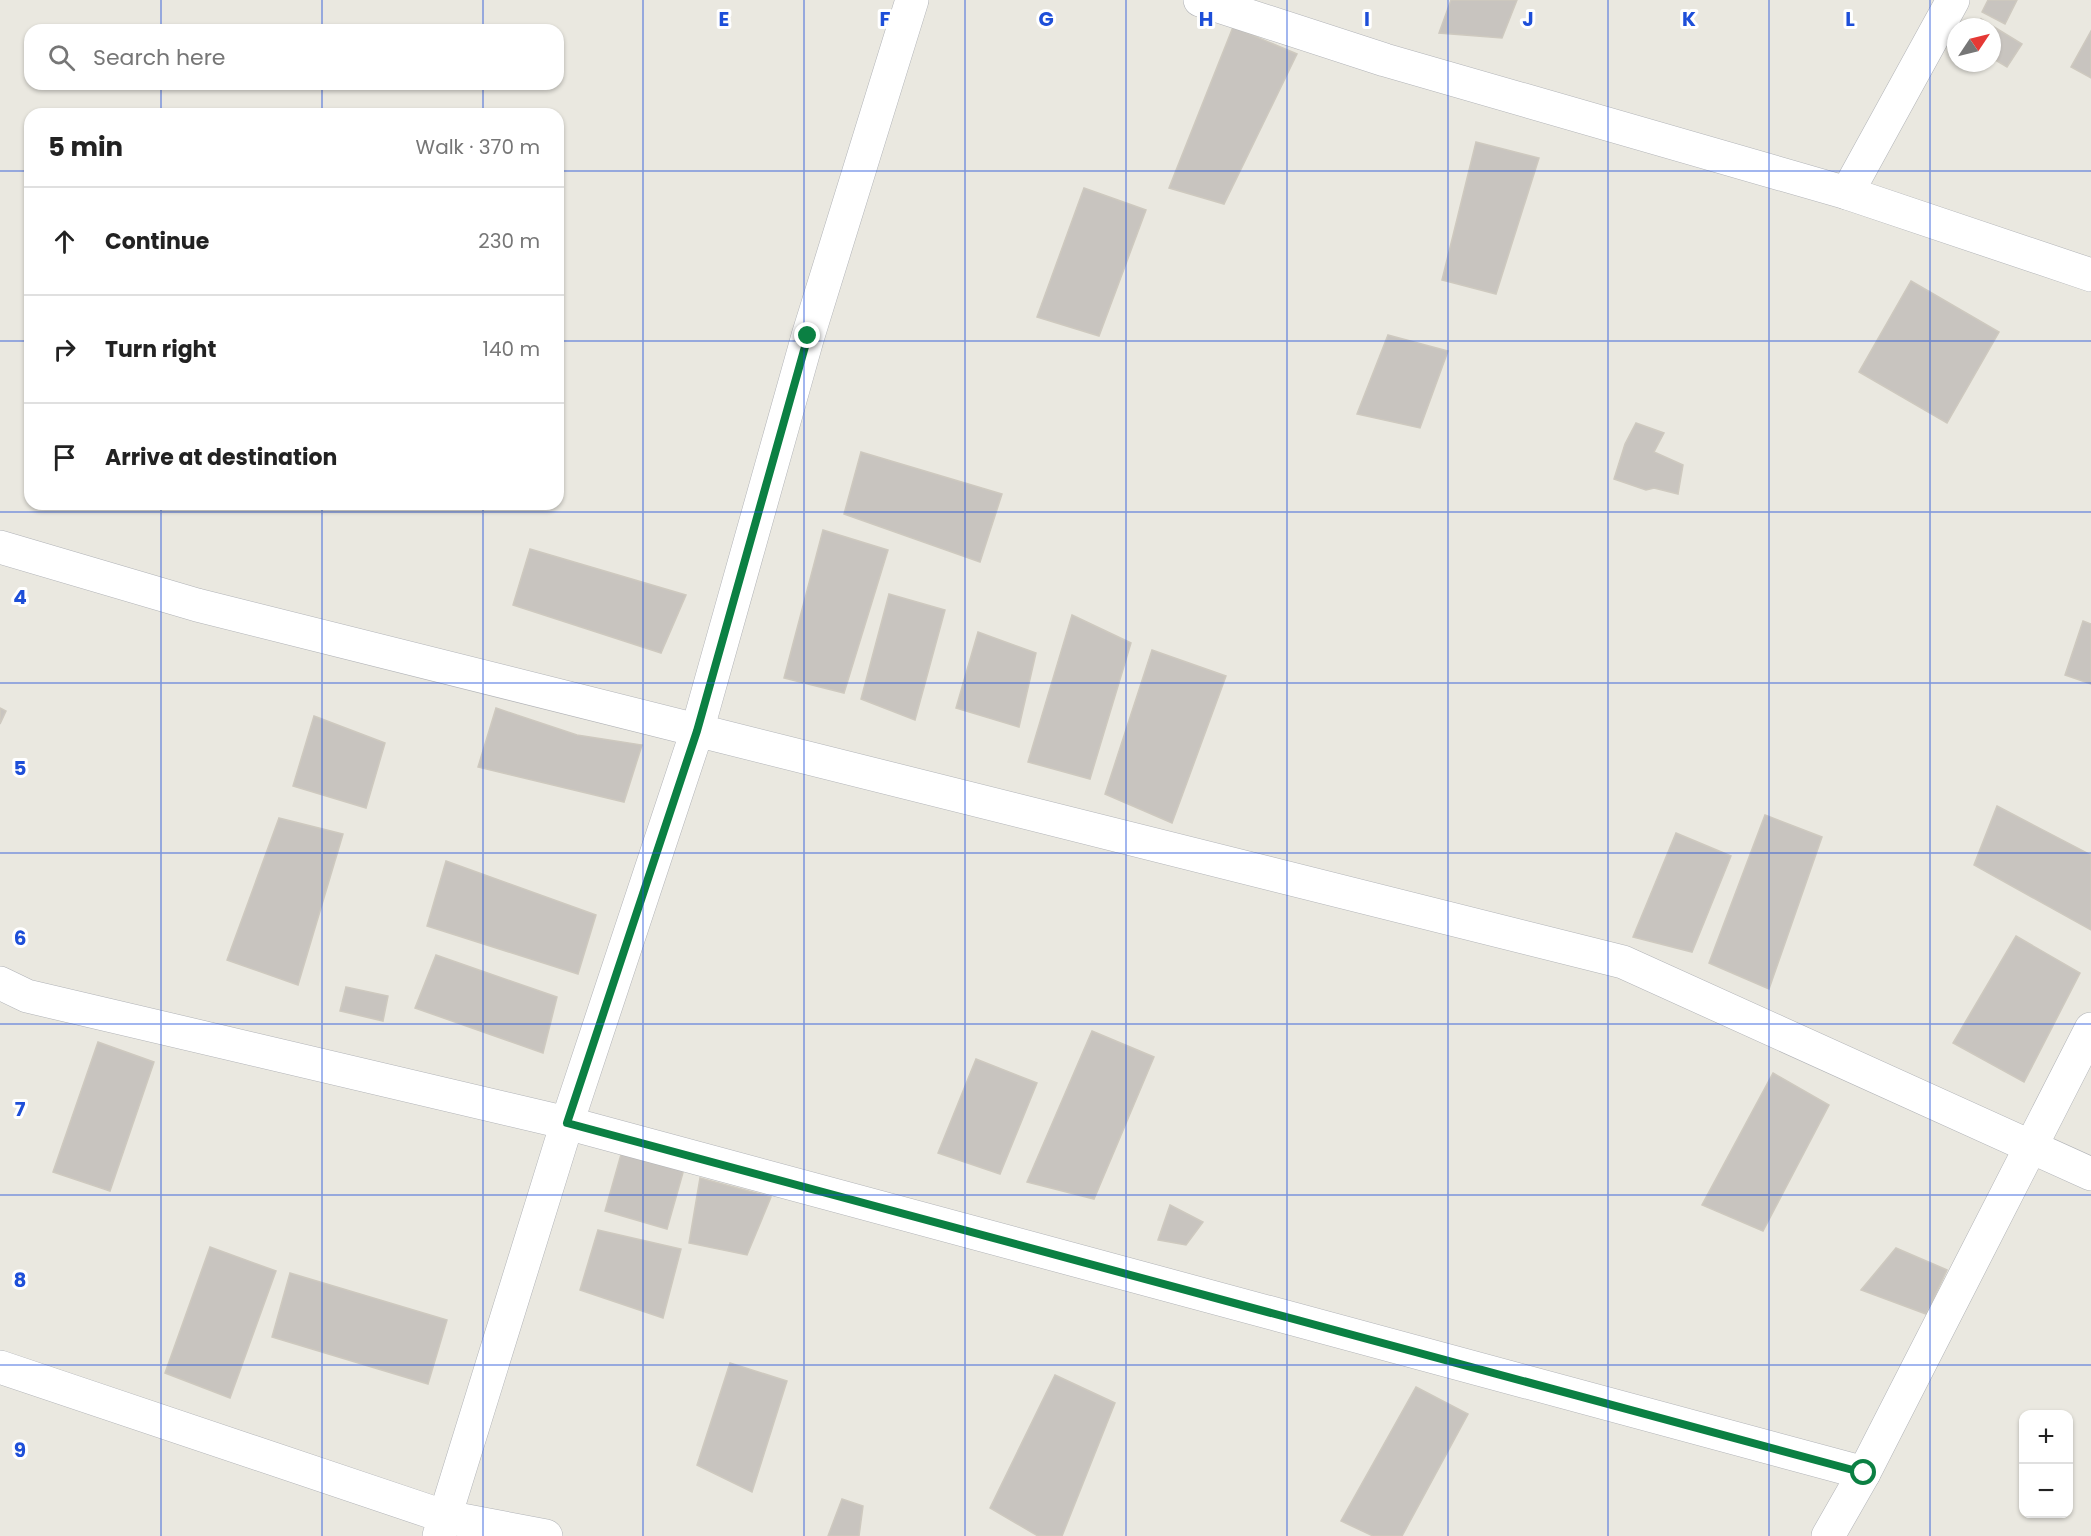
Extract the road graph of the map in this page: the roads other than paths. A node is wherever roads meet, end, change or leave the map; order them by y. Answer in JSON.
{"nodes":[{"id":1,"x":912,"y":0,"type":"edge"},
{"id":2,"x":1200,"y":0,"type":"edge"},
{"id":3,"x":1953,"y":0,"type":"edge"},
{"id":4,"x":1847,"y":193,"type":"junction"},
{"id":5,"x":2091,"y":275,"type":"edge"},
{"id":6,"x":0,"y":547,"type":"edge"},
{"id":7,"x":697,"y":731,"type":"junction"},
{"id":8,"x":0,"y":983,"type":"edge"},
{"id":9,"x":2091,"y":1029,"type":"edge"},
{"id":10,"x":567,"y":1123,"type":"junction"},
{"id":11,"x":2030,"y":1147,"type":"junction"},
{"id":12,"x":2091,"y":1174,"type":"edge"},
{"id":13,"x":0,"y":1367,"type":"edge"},
{"id":14,"x":1864,"y":1473,"type":"junction"},
{"id":15,"x":442,"y":1526,"type":"edge"},
{"id":16,"x":546,"y":1536,"type":"edge"},
{"id":17,"x":1828,"y":1536,"type":"edge"}],
"edges":[{"from":1,"to":7,"type":"street"},
{"from":2,"to":4,"type":"street"},
{"from":3,"to":4,"type":"street"},
{"from":4,"to":5,"type":"street"},
{"from":6,"to":7,"type":"street"},
{"from":7,"to":10,"type":"street"},
{"from":7,"to":11,"type":"street"},
{"from":8,"to":10,"type":"street"},
{"from":9,"to":11,"type":"street"},
{"from":10,"to":14,"type":"street"},
{"from":10,"to":15,"type":"street"},
{"from":11,"to":12,"type":"street"},
{"from":11,"to":14,"type":"street"},
{"from":13,"to":15,"type":"street"},
{"from":14,"to":17,"type":"street"},
{"from":15,"to":16,"type":"street"}]}
